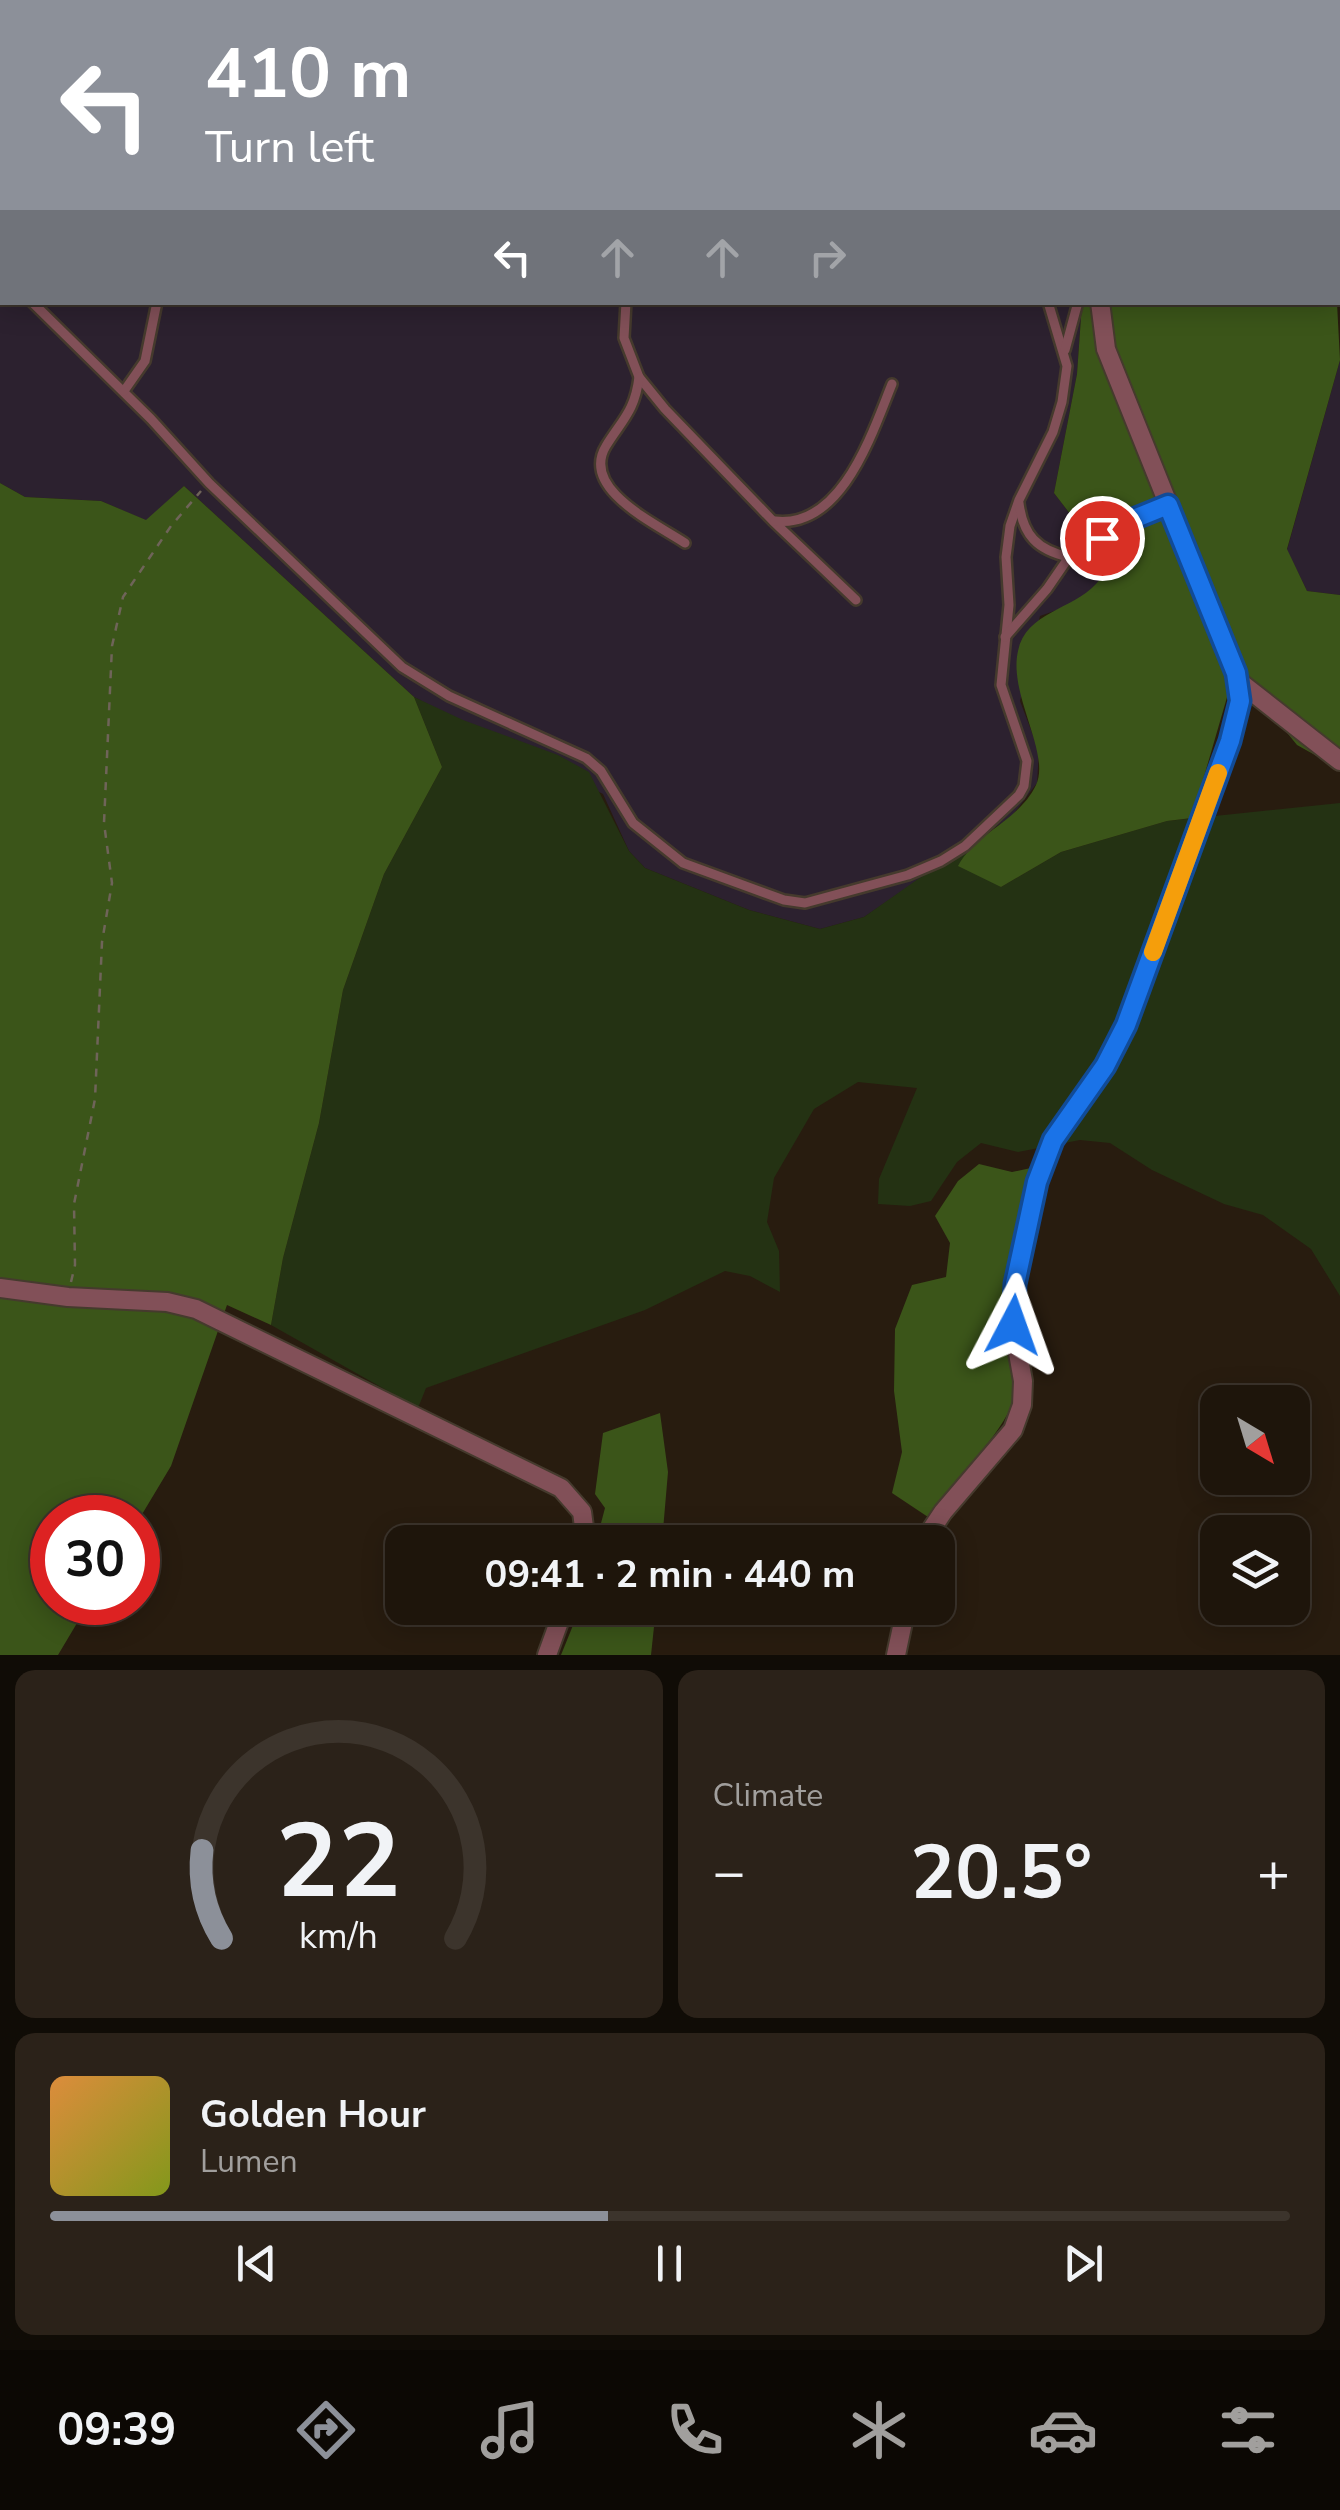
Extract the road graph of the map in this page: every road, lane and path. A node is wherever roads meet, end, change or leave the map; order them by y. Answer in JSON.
{"nodes":[{"id":1,"x":35,"y":305,"type":"edge"},
{"id":2,"x":157,"y":305,"type":"edge"},
{"id":3,"x":626,"y":305,"type":"edge"},
{"id":4,"x":1049,"y":305,"type":"edge"},
{"id":5,"x":1077,"y":305,"type":"edge"},
{"id":6,"x":1100,"y":305,"type":"edge"},
{"id":7,"x":1065,"y":352,"type":"junction"},
{"id":8,"x":639,"y":378,"type":"junction"},
{"id":9,"x":892,"y":384,"type":"dead end"},
{"id":10,"x":124,"y":391,"type":"junction"},
{"id":11,"x":209,"y":483,"type":"junction"},
{"id":12,"x":1019,"y":500,"type":"junction"},
{"id":13,"x":1168,"y":505,"type":"junction"},
{"id":14,"x":772,"y":520,"type":"junction"},
{"id":15,"x":684,"y":543,"type":"dead end"},
{"id":16,"x":1069,"y":557,"type":"junction"},
{"id":17,"x":856,"y":600,"type":"dead end"},
{"id":18,"x":1005,"y":637,"type":"junction"},
{"id":19,"x":1237,"y":680,"type":"junction"},
{"id":20,"x":1340,"y":761,"type":"edge"},
{"id":21,"x":0,"y":1288,"type":"edge"},
{"id":22,"x":68,"y":1297,"type":"junction"},
{"id":23,"x":584,"y":1525,"type":"edge"},
{"id":24,"x":935,"y":1525,"type":"edge"},
{"id":25,"x":558,"y":1625,"type":"edge"},
{"id":26,"x":902,"y":1625,"type":"edge"},
{"id":27,"x":547,"y":1655,"type":"edge"},
{"id":28,"x":896,"y":1655,"type":"edge"}],
"edges":[{"from":1,"to":10,"type":"lane"},
{"from":2,"to":10,"type":"lane"},
{"from":3,"to":8,"type":"lane"},
{"from":4,"to":7,"type":"lane"},
{"from":5,"to":7,"type":"lane"},
{"from":6,"to":13,"type":"street"},
{"from":7,"to":12,"type":"lane"},
{"from":8,"to":14,"type":"lane"},
{"from":8,"to":15,"type":"lane"},
{"from":9,"to":14,"type":"lane"},
{"from":10,"to":11,"type":"lane"},
{"from":11,"to":18,"type":"lane"},
{"from":11,"to":22,"type":"path"},
{"from":12,"to":16,"type":"lane"},
{"from":12,"to":18,"type":"lane"},
{"from":13,"to":16,"type":"lane"},
{"from":13,"to":19,"type":"street"},
{"from":14,"to":17,"type":"lane"},
{"from":16,"to":18,"type":"lane"},
{"from":19,"to":20,"type":"street"},
{"from":19,"to":24,"type":"street"},
{"from":21,"to":22,"type":"street"},
{"from":22,"to":23,"type":"street"},
{"from":25,"to":27,"type":"street"},
{"from":26,"to":28,"type":"street"}]}
